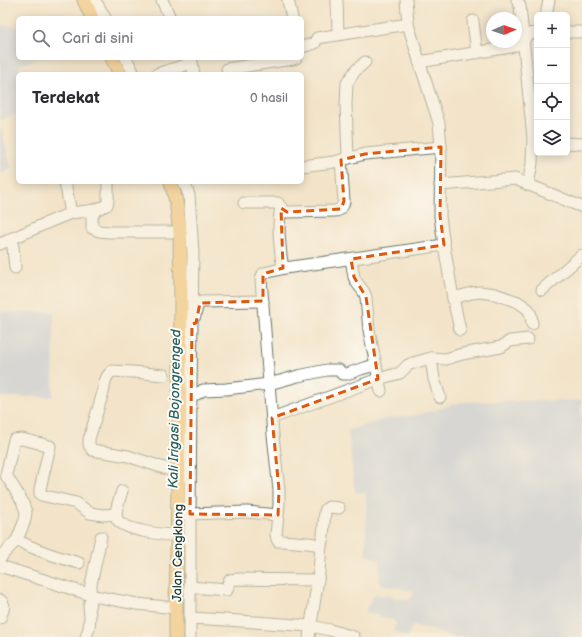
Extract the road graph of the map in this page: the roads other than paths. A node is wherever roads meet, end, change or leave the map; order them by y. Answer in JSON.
{"nodes":[{"id":1,"x":84,"y":0,"type":"edge"},
{"id":2,"x":95,"y":0,"type":"edge"},
{"id":3,"x":162,"y":0,"type":"edge"},
{"id":4,"x":288,"y":0,"type":"edge"},
{"id":5,"x":337,"y":0,"type":"edge"},
{"id":6,"x":406,"y":0,"type":"edge"},
{"id":7,"x":516,"y":0,"type":"edge"},
{"id":8,"x":549,"y":0,"type":"edge"},
{"id":9,"x":547,"y":12,"type":"edge"},
{"id":10,"x":91,"y":16,"type":"edge"},
{"id":11,"x":104,"y":16,"type":"edge"},
{"id":12,"x":169,"y":16,"type":"edge"},
{"id":13,"x":292,"y":16,"type":"edge"},
{"id":14,"x":473,"y":21,"type":"dead end"},
{"id":15,"x":408,"y":24,"type":"junction"},
{"id":16,"x":570,"y":32,"type":"edge"},
{"id":17,"x":582,"y":32,"type":"edge"},
{"id":18,"x":534,"y":33,"type":"edge"},
{"id":19,"x":338,"y":35,"type":"junction"},
{"id":20,"x":523,"y":44,"type":"junction"},
{"id":21,"x":304,"y":46,"type":"edge"},
{"id":22,"x":477,"y":53,"type":"junction"},
{"id":23,"x":113,"y":60,"type":"edge"},
{"id":24,"x":127,"y":60,"type":"edge"},
{"id":25,"x":285,"y":60,"type":"edge"},
{"id":26,"x":365,"y":62,"type":"dead end"},
{"id":27,"x":419,"y":62,"type":"junction"},
{"id":28,"x":192,"y":65,"type":"edge"},
{"id":29,"x":227,"y":67,"type":"edge"},
{"id":30,"x":116,"y":72,"type":"edge"},
{"id":31,"x":133,"y":72,"type":"edge"},
{"id":32,"x":166,"y":72,"type":"edge"},
{"id":33,"x":534,"y":134,"type":"edge"},
{"id":34,"x":570,"y":143,"type":"edge"},
{"id":35,"x":582,"y":144,"type":"edge"},
{"id":36,"x":441,"y":147,"type":"junction"},
{"id":37,"x":534,"y":149,"type":"edge"},
{"id":38,"x":344,"y":159,"type":"junction"},
{"id":39,"x":304,"y":166,"type":"edge"},
{"id":40,"x":65,"y":184,"type":"edge"},
{"id":41,"x":108,"y":184,"type":"edge"},
{"id":42,"x":172,"y":184,"type":"edge"},
{"id":43,"x":185,"y":184,"type":"edge"},
{"id":44,"x":440,"y":185,"type":"junction"},
{"id":45,"x":528,"y":185,"type":"junction"},
{"id":46,"x":244,"y":203,"type":"dead end"},
{"id":47,"x":582,"y":207,"type":"edge"},
{"id":48,"x":281,"y":208,"type":"junction"},
{"id":49,"x":95,"y":210,"type":"junction"},
{"id":50,"x":71,"y":213,"type":"junction"},
{"id":51,"x":180,"y":232,"type":"junction"},
{"id":52,"x":12,"y":238,"type":"junction"},
{"id":53,"x":0,"y":244,"type":"edge"},
{"id":54,"x":444,"y":245,"type":"junction"},
{"id":55,"x":582,"y":255,"type":"edge"},
{"id":56,"x":352,"y":259,"type":"junction"},
{"id":57,"x":15,"y":268,"type":"dead end"},
{"id":58,"x":282,"y":268,"type":"junction"},
{"id":59,"x":542,"y":290,"type":"dead end"},
{"id":60,"x":453,"y":298,"type":"junction"},
{"id":61,"x":263,"y":301,"type":"junction"},
{"id":62,"x":192,"y":324,"type":"junction"},
{"id":63,"x":532,"y":324,"type":"dead end"},
{"id":64,"x":460,"y":330,"type":"dead end"},
{"id":65,"x":528,"y":339,"type":"dead end"},
{"id":66,"x":431,"y":358,"type":"junction"},
{"id":67,"x":376,"y":365,"type":"junction"},
{"id":68,"x":164,"y":375,"type":"dead end"},
{"id":69,"x":378,"y":379,"type":"junction"},
{"id":70,"x":269,"y":384,"type":"junction"},
{"id":71,"x":186,"y":388,"type":"junction"},
{"id":72,"x":380,"y":391,"type":"dead end"},
{"id":73,"x":440,"y":397,"type":"dead end"},
{"id":74,"x":185,"y":410,"type":"junction"},
{"id":75,"x":272,"y":418,"type":"junction"},
{"id":76,"x":178,"y":474,"type":"junction"},
{"id":77,"x":122,"y":491,"type":"dead end"},
{"id":78,"x":338,"y":508,"type":"dead end"},
{"id":79,"x":116,"y":514,"type":"junction"},
{"id":80,"x":185,"y":514,"type":"junction"},
{"id":81,"x":278,"y":515,"type":"junction"},
{"id":82,"x":177,"y":536,"type":"junction"},
{"id":83,"x":101,"y":537,"type":"dead end"},
{"id":84,"x":17,"y":540,"type":"junction"},
{"id":85,"x":321,"y":545,"type":"junction"},
{"id":86,"x":0,"y":559,"type":"edge"},
{"id":87,"x":79,"y":563,"type":"dead end"},
{"id":88,"x":0,"y":566,"type":"edge"},
{"id":89,"x":318,"y":580,"type":"junction"},
{"id":90,"x":190,"y":587,"type":"junction"},
{"id":91,"x":91,"y":594,"type":"junction"},
{"id":92,"x":0,"y":600,"type":"edge"},
{"id":93,"x":183,"y":613,"type":"junction"},
{"id":94,"x":0,"y":618,"type":"edge"},
{"id":95,"x":310,"y":632,"type":"edge"},
{"id":96,"x":86,"y":637,"type":"edge"},
{"id":97,"x":176,"y":637,"type":"edge"},
{"id":98,"x":190,"y":637,"type":"edge"},
{"id":99,"x":354,"y":637,"type":"edge"}],
"edges":[{"from":1,"to":10,"type":"main road"},
{"from":2,"to":11,"type":"street"},
{"from":3,"to":12,"type":"street"},
{"from":4,"to":13,"type":"street"},
{"from":5,"to":19,"type":"street"},
{"from":6,"to":15,"type":"street"},
{"from":7,"to":20,"type":"street"},
{"from":8,"to":9,"type":"street"},
{"from":14,"to":22,"type":"street"},
{"from":15,"to":19,"type":"street"},
{"from":15,"to":27,"type":"street"},
{"from":16,"to":17,"type":"street"},
{"from":18,"to":20,"type":"street"},
{"from":19,"to":21,"type":"street"},
{"from":20,"to":22,"type":"street"},
{"from":20,"to":33,"type":"street"},
{"from":22,"to":27,"type":"street"},
{"from":23,"to":30,"type":"main road"},
{"from":24,"to":31,"type":"street"},
{"from":25,"to":29,"type":"street"},
{"from":26,"to":38,"type":"street"},
{"from":27,"to":36,"type":"street"},
{"from":28,"to":32,"type":"street"},
{"from":34,"to":35,"type":"street"},
{"from":36,"to":38,"type":"street"},
{"from":36,"to":44,"type":"street"},
{"from":37,"to":45,"type":"street"},
{"from":38,"to":39,"type":"street"},
{"from":38,"to":48,"type":"street"},
{"from":40,"to":50,"type":"street"},
{"from":41,"to":49,"type":"street"},
{"from":42,"to":51,"type":"main road","name":"Jalan Cengklong"},
{"from":43,"to":62,"type":"street"},
{"from":44,"to":45,"type":"street"},
{"from":44,"to":54,"type":"street"},
{"from":45,"to":47,"type":"street"},
{"from":46,"to":48,"type":"street"},
{"from":48,"to":58,"type":"street"},
{"from":49,"to":50,"type":"street"},
{"from":49,"to":51,"type":"street"},
{"from":50,"to":52,"type":"street"},
{"from":51,"to":71,"type":"main road","name":"Jalan Cengklong"},
{"from":52,"to":53,"type":"street"},
{"from":52,"to":57,"type":"street"},
{"from":54,"to":56,"type":"street"},
{"from":54,"to":60,"type":"street"},
{"from":55,"to":59,"type":"street"},
{"from":56,"to":58,"type":"street"},
{"from":56,"to":67,"type":"street"},
{"from":58,"to":61,"type":"street"},
{"from":60,"to":63,"type":"street"},
{"from":60,"to":64,"type":"street"},
{"from":61,"to":62,"type":"street"},
{"from":61,"to":70,"type":"street"},
{"from":62,"to":71,"type":"street"},
{"from":65,"to":66,"type":"street"},
{"from":66,"to":69,"type":"street"},
{"from":66,"to":73,"type":"street"},
{"from":67,"to":69,"type":"street"},
{"from":67,"to":70,"type":"street"},
{"from":68,"to":76,"type":"street"},
{"from":69,"to":72,"type":"street"},
{"from":69,"to":75,"type":"street"},
{"from":70,"to":71,"type":"street"},
{"from":70,"to":75,"type":"street"},
{"from":71,"to":74,"type":"main road","name":"Jalan Cengklong"},
{"from":74,"to":76,"type":"main road","name":"Jalan Cengklong"},
{"from":74,"to":80,"type":"street"},
{"from":75,"to":81,"type":"street"},
{"from":76,"to":80,"type":"main road","name":"Jalan Cengklong"},
{"from":77,"to":79,"type":"street"},
{"from":78,"to":85,"type":"street"},
{"from":79,"to":82,"type":"street"},
{"from":79,"to":84,"type":"street"},
{"from":80,"to":81,"type":"street"},
{"from":80,"to":82,"type":"main road","name":"Jalan Cengklong"},
{"from":80,"to":90,"type":"street"},
{"from":81,"to":85,"type":"street"},
{"from":82,"to":93,"type":"main road","name":"Jalan Cengklong"},
{"from":83,"to":91,"type":"street"},
{"from":84,"to":86,"type":"street"},
{"from":84,"to":87,"type":"street"},
{"from":85,"to":89,"type":"street"},
{"from":88,"to":91,"type":"street"},
{"from":89,"to":90,"type":"street"},
{"from":89,"to":95,"type":"street"},
{"from":90,"to":93,"type":"street"},
{"from":91,"to":93,"type":"street"},
{"from":91,"to":96,"type":"street"},
{"from":92,"to":94,"type":"street"},
{"from":93,"to":95,"type":"street"},
{"from":93,"to":97,"type":"main road","name":"Jalan Cengklong"},
{"from":93,"to":98,"type":"street"},
{"from":95,"to":99,"type":"street"}]}
